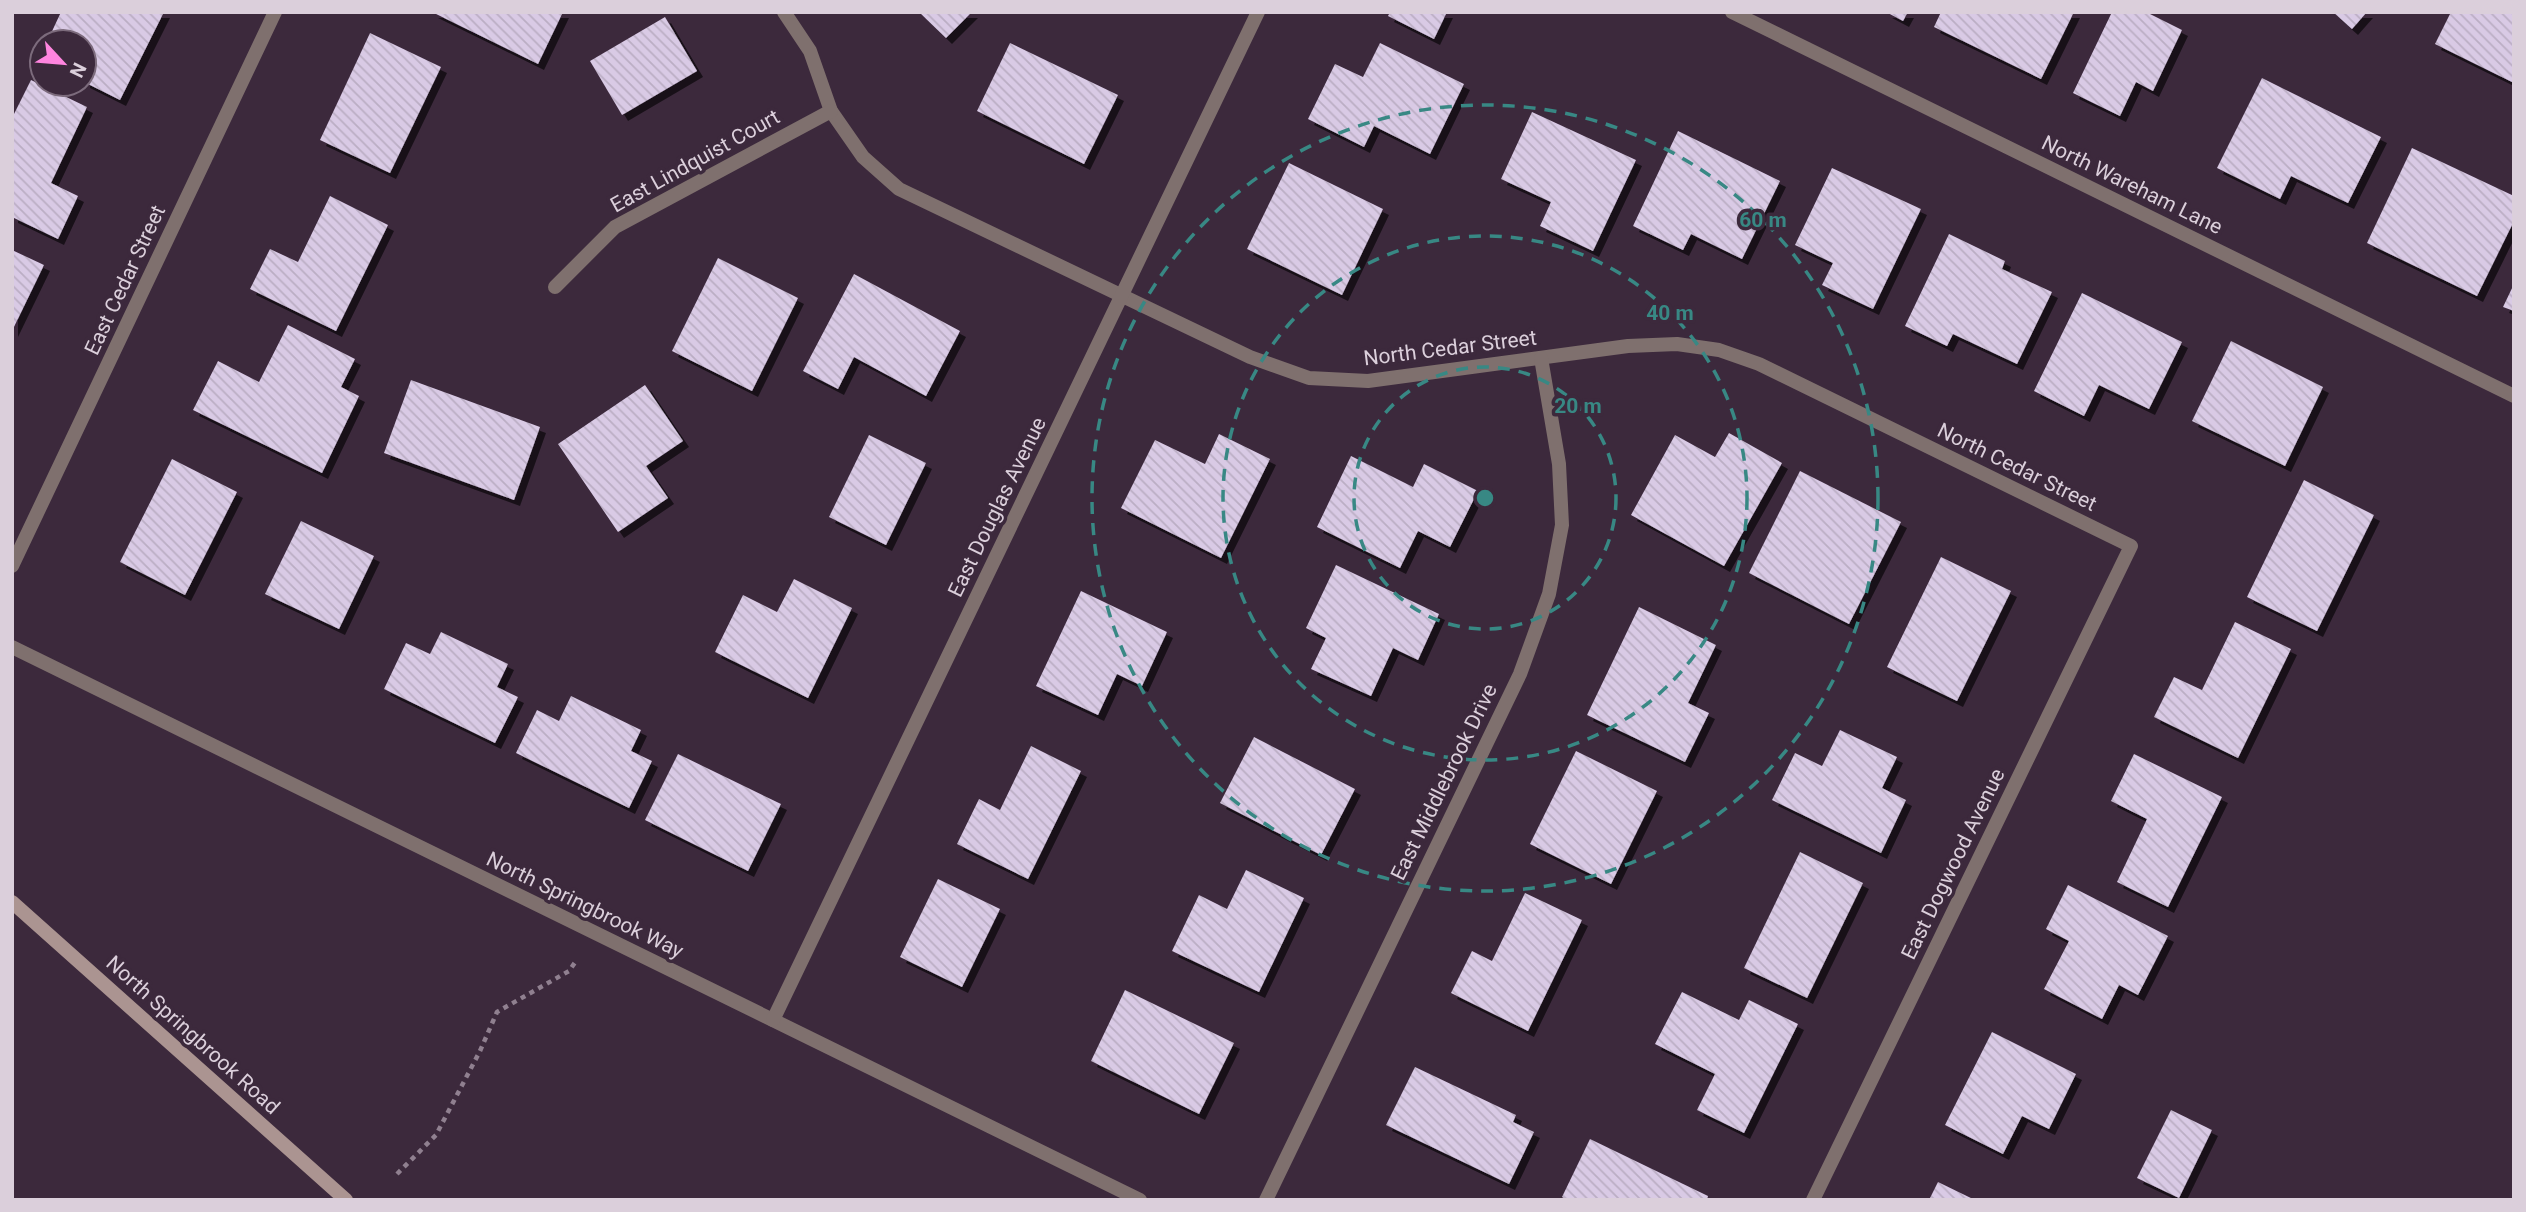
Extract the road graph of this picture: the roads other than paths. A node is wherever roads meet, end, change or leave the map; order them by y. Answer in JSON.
{"nodes":[{"id":1,"x":275,"y":12,"type":"edge"},
{"id":2,"x":784,"y":12,"type":"edge"},
{"id":3,"x":1258,"y":12,"type":"edge"},
{"id":4,"x":1731,"y":12,"type":"edge"},
{"id":5,"x":831,"y":111,"type":"junction"},
{"id":6,"x":555,"y":287,"type":"dead end"},
{"id":7,"x":1121,"y":296,"type":"junction"},
{"id":8,"x":1541,"y":358,"type":"junction"},
{"id":9,"x":2514,"y":396,"type":"edge"},
{"id":10,"x":2131,"y":546,"type":"joint"},
{"id":11,"x":12,"y":566,"type":"edge"},
{"id":12,"x":12,"y":648,"type":"edge"},
{"id":13,"x":12,"y":902,"type":"edge"},
{"id":14,"x":773,"y":1020,"type":"junction"},
{"id":15,"x":346,"y":1200,"type":"edge"},
{"id":16,"x":1140,"y":1200,"type":"edge"},
{"id":17,"x":1266,"y":1200,"type":"edge"},
{"id":18,"x":1813,"y":1200,"type":"edge"}],
"edges":[{"from":1,"to":11,"type":"street","name":"East Cedar Street"},
{"from":2,"to":5,"type":"street","name":"North Cedar Street"},
{"from":3,"to":7,"type":"street","name":"East Douglas Avenue"},
{"from":4,"to":9,"type":"street","name":"North Wareham Lane"},
{"from":5,"to":6,"type":"street","name":"East Lindquist Court"},
{"from":5,"to":7,"type":"street","name":"North Cedar Street"},
{"from":7,"to":8,"type":"street","name":"North Cedar Street"},
{"from":7,"to":14,"type":"street","name":"East Douglas Avenue"},
{"from":8,"to":10,"type":"street","name":"North Cedar Street"},
{"from":8,"to":17,"type":"street","name":"East Middlebrook Drive"},
{"from":10,"to":18,"type":"street","name":"East Dogwood Avenue"},
{"from":12,"to":14,"type":"street","name":"North Springbrook Way"},
{"from":13,"to":15,"type":"main road","name":"North Springbrook Road"},
{"from":14,"to":16,"type":"street","name":"North Springbrook Way"}]}
